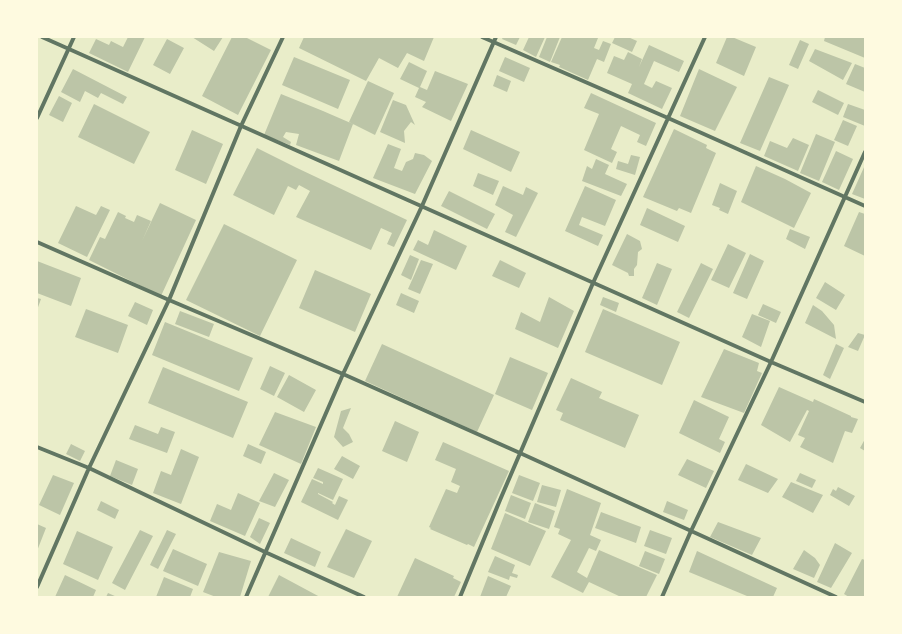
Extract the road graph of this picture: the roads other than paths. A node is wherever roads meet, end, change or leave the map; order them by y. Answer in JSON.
{"nodes":[{"id":1,"x":42,"y":37,"type":"edge"},
{"id":2,"x":74,"y":37,"type":"edge"},
{"id":3,"x":283,"y":37,"type":"edge"},
{"id":4,"x":482,"y":37,"type":"edge"},
{"id":5,"x":496,"y":37,"type":"edge"},
{"id":6,"x":705,"y":37,"type":"edge"},
{"id":7,"x":494,"y":42,"type":"junction"},
{"id":8,"x":69,"y":49,"type":"junction"},
{"id":9,"x":37,"y":118,"type":"edge"},
{"id":10,"x":668,"y":118,"type":"junction"},
{"id":11,"x":241,"y":126,"type":"junction"},
{"id":12,"x":865,"y":152,"type":"edge"},
{"id":13,"x":845,"y":197,"type":"junction"},
{"id":14,"x":422,"y":206,"type":"junction"},
{"id":15,"x":865,"y":206,"type":"edge"},
{"id":16,"x":37,"y":242,"type":"edge"},
{"id":17,"x":593,"y":283,"type":"junction"},
{"id":18,"x":169,"y":300,"type":"junction"},
{"id":19,"x":771,"y":362,"type":"junction"},
{"id":20,"x":343,"y":374,"type":"junction"},
{"id":21,"x":865,"y":402,"type":"edge"},
{"id":22,"x":37,"y":447,"type":"edge"},
{"id":23,"x":520,"y":453,"type":"junction"},
{"id":24,"x":89,"y":468,"type":"junction"},
{"id":25,"x":692,"y":531,"type":"junction"},
{"id":26,"x":265,"y":552,"type":"junction"},
{"id":27,"x":37,"y":587,"type":"edge"},
{"id":28,"x":246,"y":597,"type":"edge"},
{"id":29,"x":364,"y":597,"type":"edge"},
{"id":30,"x":460,"y":597,"type":"edge"},
{"id":31,"x":662,"y":597,"type":"edge"},
{"id":32,"x":836,"y":597,"type":"edge"}],
"edges":[{"from":1,"to":8,"type":"street"},
{"from":2,"to":8,"type":"street"},
{"from":3,"to":11,"type":"street"},
{"from":4,"to":7,"type":"street"},
{"from":5,"to":7,"type":"street"},
{"from":6,"to":10,"type":"street"},
{"from":7,"to":10,"type":"street"},
{"from":7,"to":14,"type":"street"},
{"from":8,"to":9,"type":"street"},
{"from":8,"to":11,"type":"street"},
{"from":10,"to":13,"type":"street"},
{"from":10,"to":17,"type":"street"},
{"from":11,"to":14,"type":"street"},
{"from":11,"to":18,"type":"street"},
{"from":12,"to":13,"type":"street"},
{"from":13,"to":15,"type":"street"},
{"from":13,"to":19,"type":"street"},
{"from":14,"to":17,"type":"street"},
{"from":14,"to":20,"type":"street"},
{"from":16,"to":18,"type":"street"},
{"from":17,"to":19,"type":"street"},
{"from":17,"to":23,"type":"street"},
{"from":18,"to":20,"type":"street"},
{"from":18,"to":24,"type":"street"},
{"from":19,"to":21,"type":"street"},
{"from":19,"to":25,"type":"street"},
{"from":20,"to":23,"type":"street"},
{"from":20,"to":26,"type":"street"},
{"from":22,"to":24,"type":"street"},
{"from":23,"to":25,"type":"street"},
{"from":23,"to":30,"type":"street"},
{"from":24,"to":26,"type":"street"},
{"from":24,"to":27,"type":"street"},
{"from":25,"to":31,"type":"street"},
{"from":25,"to":32,"type":"street"},
{"from":26,"to":28,"type":"street"},
{"from":26,"to":29,"type":"street"}]}
